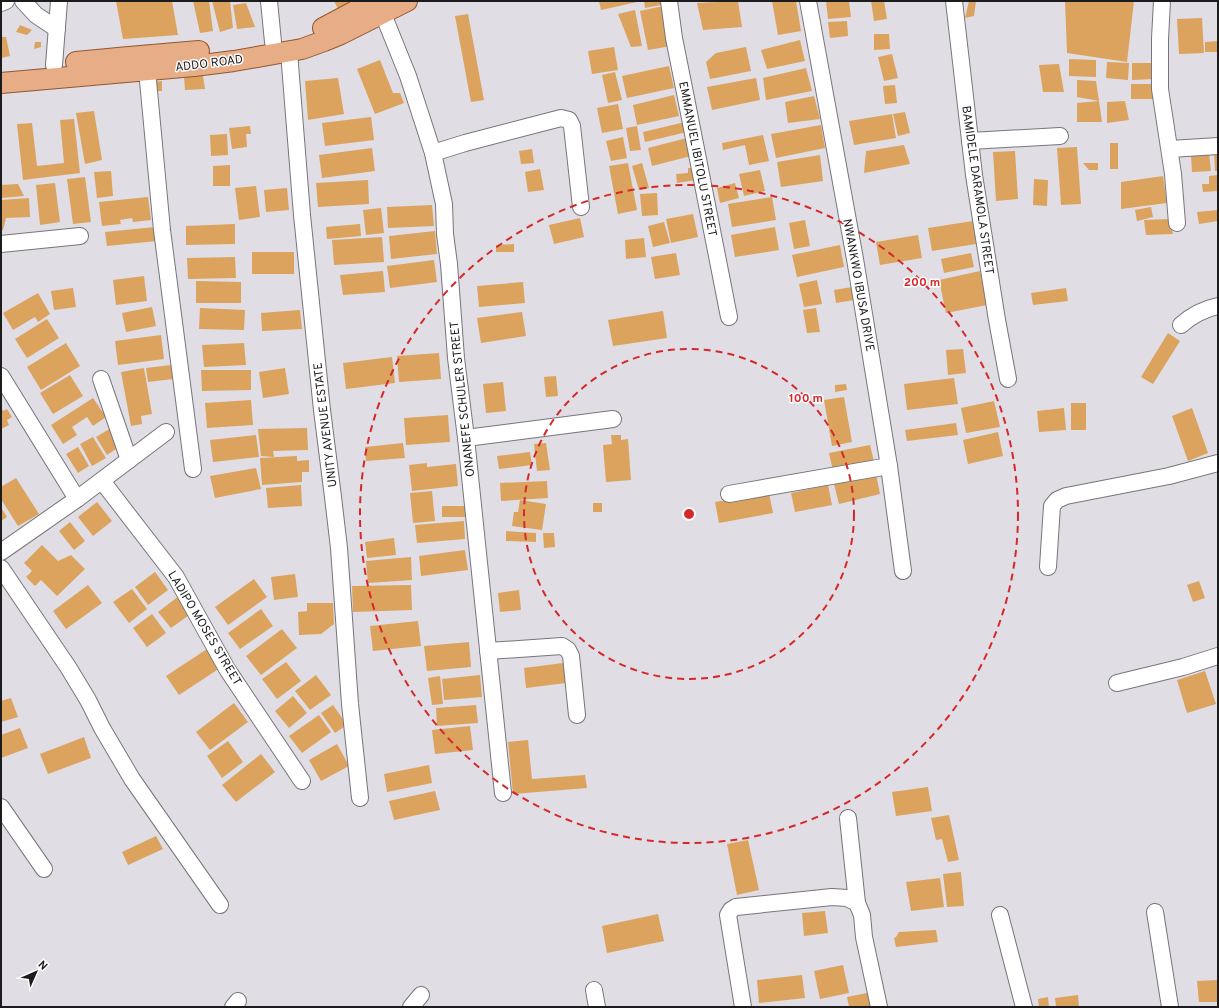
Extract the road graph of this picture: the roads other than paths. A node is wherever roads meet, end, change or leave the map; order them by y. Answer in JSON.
{"nodes":[{"id":1,"x":6,"y":1,"type":"edge"},
{"id":2,"x":23,"y":1,"type":"edge"},
{"id":3,"x":59,"y":1,"type":"edge"},
{"id":4,"x":269,"y":1,"type":"edge"},
{"id":5,"x":407,"y":1,"type":"edge"},
{"id":6,"x":669,"y":1,"type":"edge"},
{"id":7,"x":808,"y":1,"type":"edge"},
{"id":8,"x":954,"y":1,"type":"edge"},
{"id":9,"x":1162,"y":1,"type":"edge"},
{"id":10,"x":1,"y":3,"type":"edge"},
{"id":11,"x":378,"y":7,"type":"edge"},
{"id":12,"x":57,"y":29,"type":"junction"},
{"id":13,"x":281,"y":47,"type":"junction"},
{"id":14,"x":54,"y":65,"type":"junction"},
{"id":15,"x":135,"y":66,"type":"junction"},
{"id":16,"x":1,"y":70,"type":"edge"},
{"id":17,"x":1,"y":83,"type":"edge"},
{"id":18,"x":1060,"y":136,"type":"dead end"},
{"id":19,"x":970,"y":141,"type":"junction"},
{"id":20,"x":1218,"y":146,"type":"edge"},
{"id":21,"x":1170,"y":149,"type":"junction"},
{"id":22,"x":433,"y":153,"type":"junction"},
{"id":23,"x":581,"y":207,"type":"dead end"},
{"id":24,"x":1177,"y":223,"type":"dead end"},
{"id":25,"x":80,"y":236,"type":"dead end"},
{"id":26,"x":1,"y":244,"type":"edge"},
{"id":27,"x":1218,"y":306,"type":"edge"},
{"id":28,"x":729,"y":317,"type":"dead end"},
{"id":29,"x":1181,"y":325,"type":"dead end"},
{"id":30,"x":1,"y":376,"type":"edge"},
{"id":31,"x":101,"y":379,"type":"dead end"},
{"id":32,"x":1008,"y":379,"type":"dead end"},
{"id":33,"x":613,"y":419,"type":"dead end"},
{"id":34,"x":166,"y":432,"type":"dead end"},
{"id":35,"x":466,"y":438,"type":"junction"},
{"id":36,"x":129,"y":460,"type":"junction"},
{"id":37,"x":1218,"y":463,"type":"edge"},
{"id":38,"x":889,"y":466,"type":"junction"},
{"id":39,"x":193,"y":469,"type":"dead end"},
{"id":40,"x":102,"y":481,"type":"junction"},
{"id":41,"x":729,"y":494,"type":"dead end"},
{"id":42,"x":77,"y":499,"type":"junction"},
{"id":43,"x":1,"y":552,"type":"edge"},
{"id":44,"x":1048,"y":567,"type":"dead end"},
{"id":45,"x":1,"y":568,"type":"edge"},
{"id":46,"x":903,"y":571,"type":"dead end"},
{"id":47,"x":488,"y":651,"type":"junction"},
{"id":48,"x":1218,"y":656,"type":"edge"},
{"id":49,"x":1117,"y":683,"type":"dead end"},
{"id":50,"x":577,"y":715,"type":"dead end"},
{"id":51,"x":302,"y":781,"type":"dead end"},
{"id":52,"x":502,"y":793,"type":"dead end"},
{"id":53,"x":360,"y":798,"type":"dead end"},
{"id":54,"x":1,"y":807,"type":"edge"},
{"id":55,"x":848,"y":818,"type":"dead end"},
{"id":56,"x":44,"y":869,"type":"dead end"},
{"id":57,"x":857,"y":903,"type":"junction"},
{"id":58,"x":220,"y":905,"type":"dead end"},
{"id":59,"x":1156,"y":912,"type":"dead end"},
{"id":60,"x":1000,"y":915,"type":"dead end"},
{"id":61,"x":594,"y":990,"type":"dead end"},
{"id":62,"x":597,"y":1007,"type":"edge"},
{"id":63,"x":743,"y":1007,"type":"edge"},
{"id":64,"x":880,"y":1007,"type":"edge"},
{"id":65,"x":1024,"y":1007,"type":"edge"},
{"id":66,"x":1170,"y":1007,"type":"edge"}],
"edges":[{"from":1,"to":10,"type":"street"},
{"from":2,"to":12,"type":"street"},
{"from":3,"to":12,"type":"street"},
{"from":4,"to":13,"type":"street","name":"UNITY AVENUE ESTATE"},
{"from":5,"to":11,"type":"main road","name":"ADDO ROAD"},
{"from":6,"to":28,"type":"street","name":"EMMANUEL IBITOLU STREET"},
{"from":7,"to":38,"type":"street","name":"NWANKWO IBUSA DRIVE"},
{"from":8,"to":19,"type":"street","name":"BAMIDELE DARAMOLA STREET"},
{"from":9,"to":21,"type":"street"},
{"from":11,"to":13,"type":"main road","name":"ADDO ROAD"},
{"from":11,"to":22,"type":"street","name":"ONANEFE SCHULER STREET"},
{"from":12,"to":14,"type":"street"},
{"from":13,"to":15,"type":"main road","name":"ADDO ROAD"},
{"from":13,"to":53,"type":"street","name":"UNITY AVENUE ESTATE"},
{"from":14,"to":15,"type":"main road","name":"ADDO ROAD"},
{"from":14,"to":16,"type":"main road","name":"ADDO ROAD"},
{"from":15,"to":17,"type":"main road","name":"ADDO ROAD"},
{"from":15,"to":39,"type":"street"},
{"from":18,"to":19,"type":"street"},
{"from":19,"to":32,"type":"street","name":"BAMIDELE DARAMOLA STREET"},
{"from":20,"to":21,"type":"street"},
{"from":21,"to":24,"type":"street"},
{"from":22,"to":23,"type":"street"},
{"from":22,"to":35,"type":"street","name":"ONANEFE SCHULER STREET"},
{"from":25,"to":26,"type":"street"},
{"from":27,"to":29,"type":"street"},
{"from":30,"to":42,"type":"street"},
{"from":31,"to":36,"type":"street"},
{"from":33,"to":35,"type":"street"},
{"from":34,"to":36,"type":"street"},
{"from":35,"to":47,"type":"street","name":"ONANEFE SCHULER STREET"},
{"from":36,"to":40,"type":"street"},
{"from":37,"to":44,"type":"street"},
{"from":38,"to":41,"type":"street"},
{"from":38,"to":46,"type":"street","name":"NWANKWO IBUSA DRIVE"},
{"from":40,"to":42,"type":"street"},
{"from":40,"to":51,"type":"street","name":"LADIPO MOSES STREET"},
{"from":42,"to":43,"type":"street"},
{"from":45,"to":58,"type":"street"},
{"from":47,"to":50,"type":"street"},
{"from":47,"to":52,"type":"street","name":"ONANEFE SCHULER STREET"},
{"from":48,"to":49,"type":"street"},
{"from":54,"to":56,"type":"street"},
{"from":55,"to":57,"type":"street"},
{"from":57,"to":63,"type":"street"},
{"from":57,"to":64,"type":"street"},
{"from":59,"to":66,"type":"street"},
{"from":60,"to":65,"type":"street"},
{"from":61,"to":62,"type":"street"}]}
